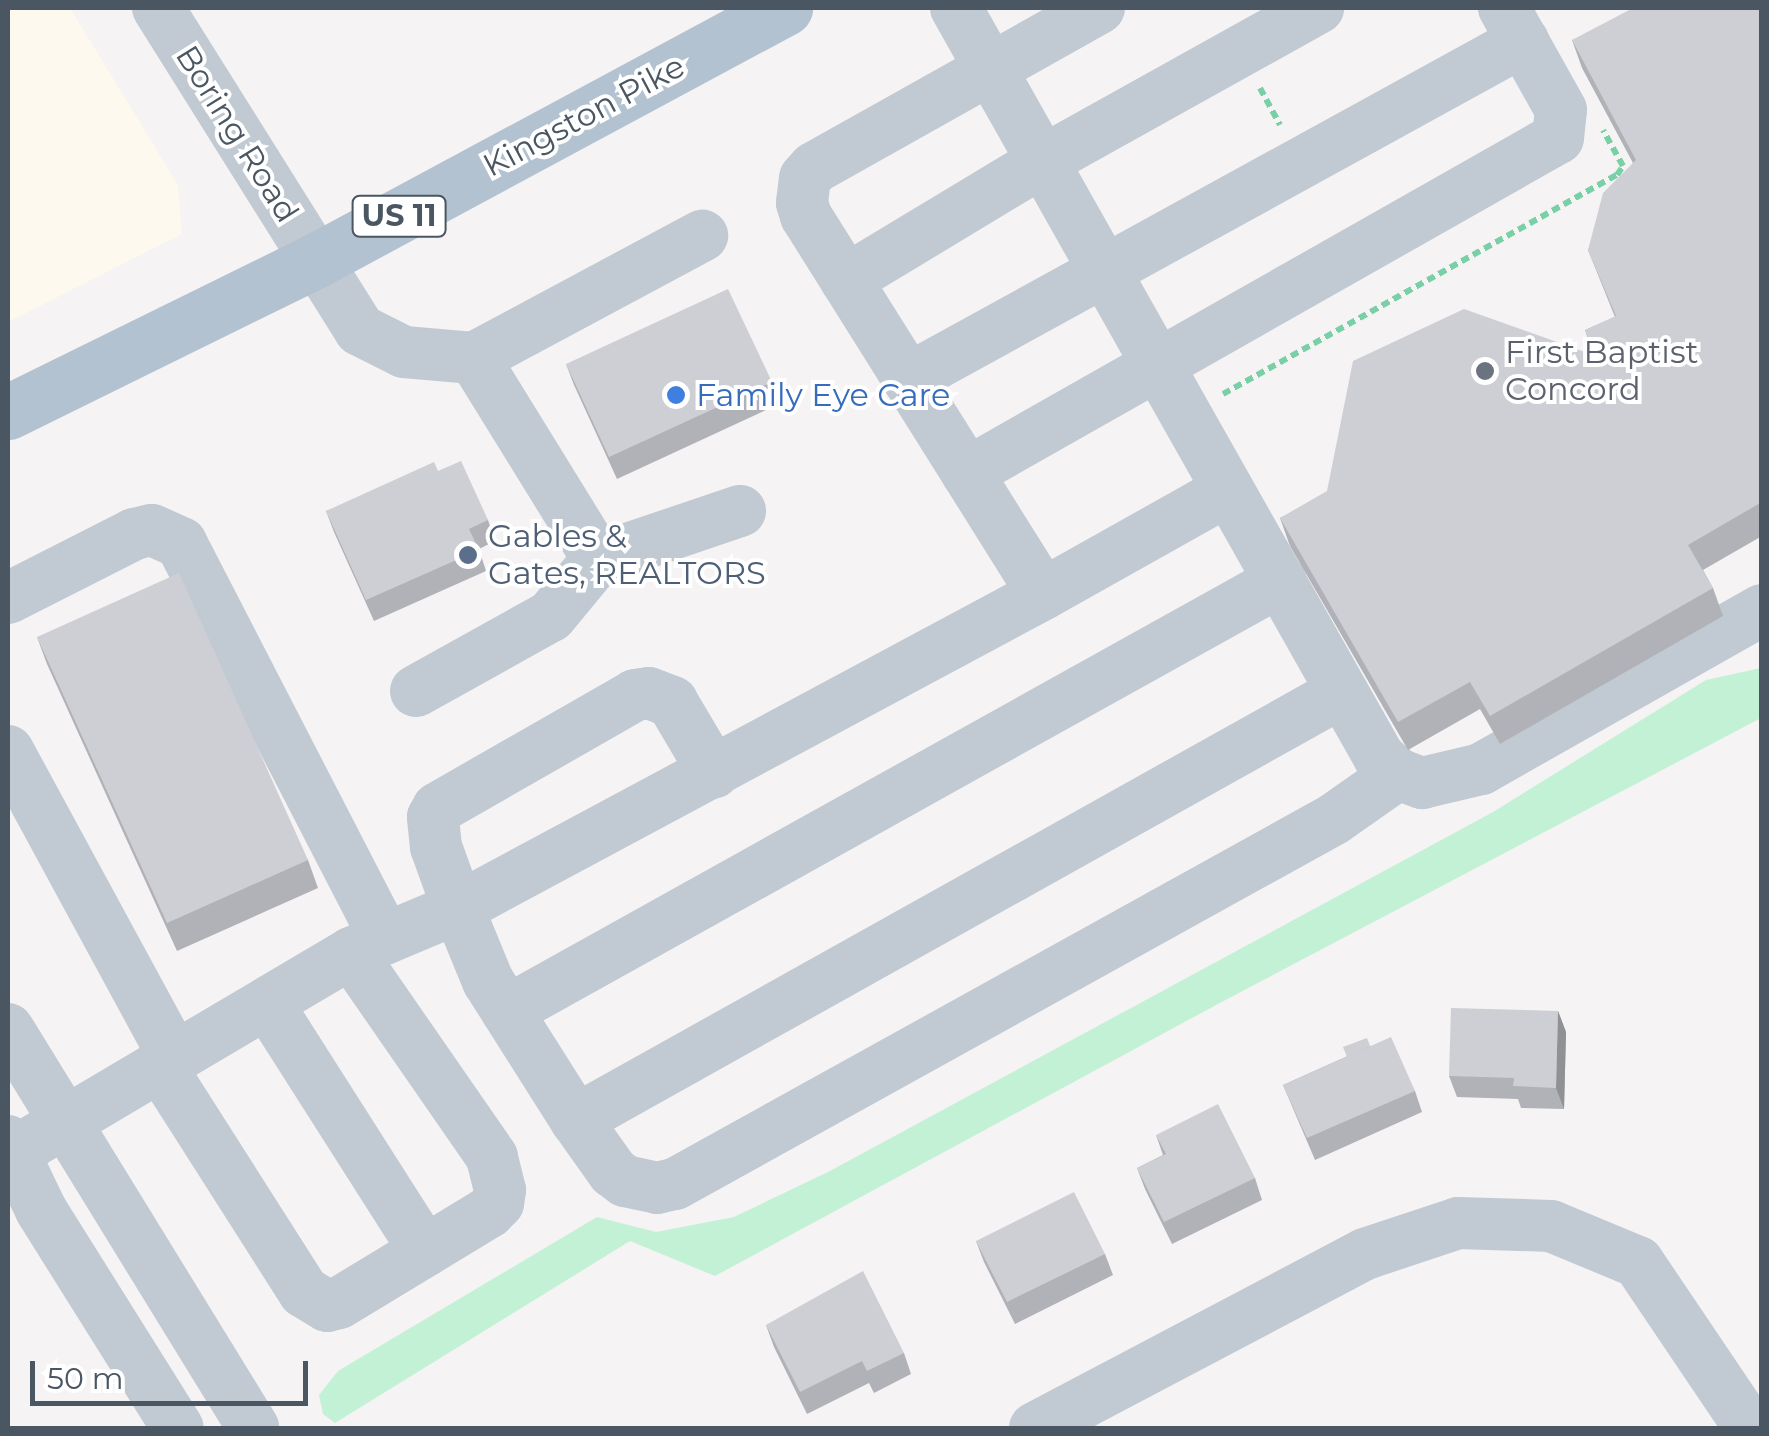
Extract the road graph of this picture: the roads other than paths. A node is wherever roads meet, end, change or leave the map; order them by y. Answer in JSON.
{"nodes":[{"id":1,"x":158,"y":8,"type":"edge"},
{"id":2,"x":785,"y":8,"type":"edge"},
{"id":3,"x":956,"y":8,"type":"edge"},
{"id":4,"x":1099,"y":8,"type":"edge"},
{"id":5,"x":1318,"y":8,"type":"edge"},
{"id":6,"x":1513,"y":24,"type":"edge"},
{"id":7,"x":990,"y":68,"type":"junction"},
{"id":8,"x":1042,"y":161,"type":"junction"},
{"id":9,"x":702,"y":236,"type":"dead end"},
{"id":10,"x":315,"y":261,"type":"junction"},
{"id":11,"x":1104,"y":268,"type":"junction"},
{"id":12,"x":846,"y":280,"type":"junction"},
{"id":13,"x":474,"y":358,"type":"junction"},
{"id":14,"x":1159,"y":368,"type":"junction"},
{"id":15,"x":908,"y":379,"type":"junction"},
{"id":16,"x":8,"y":412,"type":"edge"},
{"id":17,"x":967,"y":473,"type":"junction"},
{"id":18,"x":1228,"y":490,"type":"junction"},
{"id":19,"x":740,"y":511,"type":"dead end"},
{"id":20,"x":598,"y":559,"type":"junction"},
{"id":21,"x":1280,"y":582,"type":"junction"},
{"id":22,"x":1042,"y":594,"type":"junction"},
{"id":23,"x":8,"y":598,"type":"edge"},
{"id":24,"x":1762,"y":610,"type":"edge"},
{"id":25,"x":416,"y":691,"type":"dead end"},
{"id":26,"x":1342,"y":692,"type":"junction"},
{"id":27,"x":8,"y":751,"type":"edge"},
{"id":28,"x":714,"y":773,"type":"junction"},
{"id":29,"x":1398,"y":774,"type":"junction"},
{"id":30,"x":458,"y":908,"type":"junction"},
{"id":31,"x":368,"y":946,"type":"junction"},
{"id":32,"x":267,"y":1003,"type":"junction"},
{"id":33,"x":507,"y":1011,"type":"junction"},
{"id":34,"x":8,"y":1029,"type":"edge"},
{"id":35,"x":167,"y":1062,"type":"junction"},
{"id":36,"x":576,"y":1120,"type":"junction"},
{"id":37,"x":62,"y":1123,"type":"junction"},
{"id":38,"x":10,"y":1150,"type":"edge"},
{"id":39,"x":425,"y":1251,"type":"junction"},
{"id":40,"x":178,"y":1428,"type":"edge"},
{"id":41,"x":253,"y":1428,"type":"edge"},
{"id":42,"x":1035,"y":1428,"type":"edge"},
{"id":43,"x":1750,"y":1428,"type":"edge"}],
"edges":[{"from":1,"to":10,"type":"street","name":"Boring Road"},
{"from":2,"to":10,"type":"main road","name":"Kingston Pike","number":"US 11"},
{"from":3,"to":7,"type":"street"},
{"from":4,"to":7,"type":"street"},
{"from":5,"to":8,"type":"street"},
{"from":6,"to":11,"type":"street"},
{"from":6,"to":14,"type":"street"},
{"from":7,"to":8,"type":"street"},
{"from":7,"to":12,"type":"street"},
{"from":8,"to":11,"type":"street"},
{"from":8,"to":12,"type":"street"},
{"from":9,"to":13,"type":"street"},
{"from":10,"to":13,"type":"street","name":"Boring Road"},
{"from":10,"to":16,"type":"main road","name":"Kingston Pike","number":"US 11"},
{"from":11,"to":14,"type":"street"},
{"from":11,"to":15,"type":"street"},
{"from":12,"to":15,"type":"street"},
{"from":13,"to":20,"type":"street"},
{"from":14,"to":17,"type":"street"},
{"from":14,"to":18,"type":"street"},
{"from":15,"to":17,"type":"street"},
{"from":17,"to":22,"type":"street"},
{"from":18,"to":21,"type":"street"},
{"from":18,"to":22,"type":"street"},
{"from":19,"to":20,"type":"street"},
{"from":20,"to":25,"type":"street"},
{"from":21,"to":26,"type":"street"},
{"from":21,"to":33,"type":"street"},
{"from":22,"to":28,"type":"street"},
{"from":23,"to":31,"type":"street"},
{"from":24,"to":29,"type":"street"},
{"from":26,"to":29,"type":"street"},
{"from":26,"to":36,"type":"street"},
{"from":27,"to":35,"type":"street"},
{"from":28,"to":30,"type":"street"},
{"from":28,"to":30,"type":"street"},
{"from":29,"to":36,"type":"street"},
{"from":30,"to":31,"type":"street"},
{"from":30,"to":33,"type":"street"},
{"from":31,"to":32,"type":"street"},
{"from":31,"to":39,"type":"street"},
{"from":32,"to":35,"type":"street"},
{"from":32,"to":39,"type":"street"},
{"from":33,"to":36,"type":"street"},
{"from":34,"to":37,"type":"street"},
{"from":35,"to":37,"type":"street"},
{"from":35,"to":39,"type":"street"},
{"from":37,"to":38,"type":"street"},
{"from":37,"to":41,"type":"street"},
{"from":38,"to":40,"type":"street"},
{"from":42,"to":43,"type":"street"}]}
